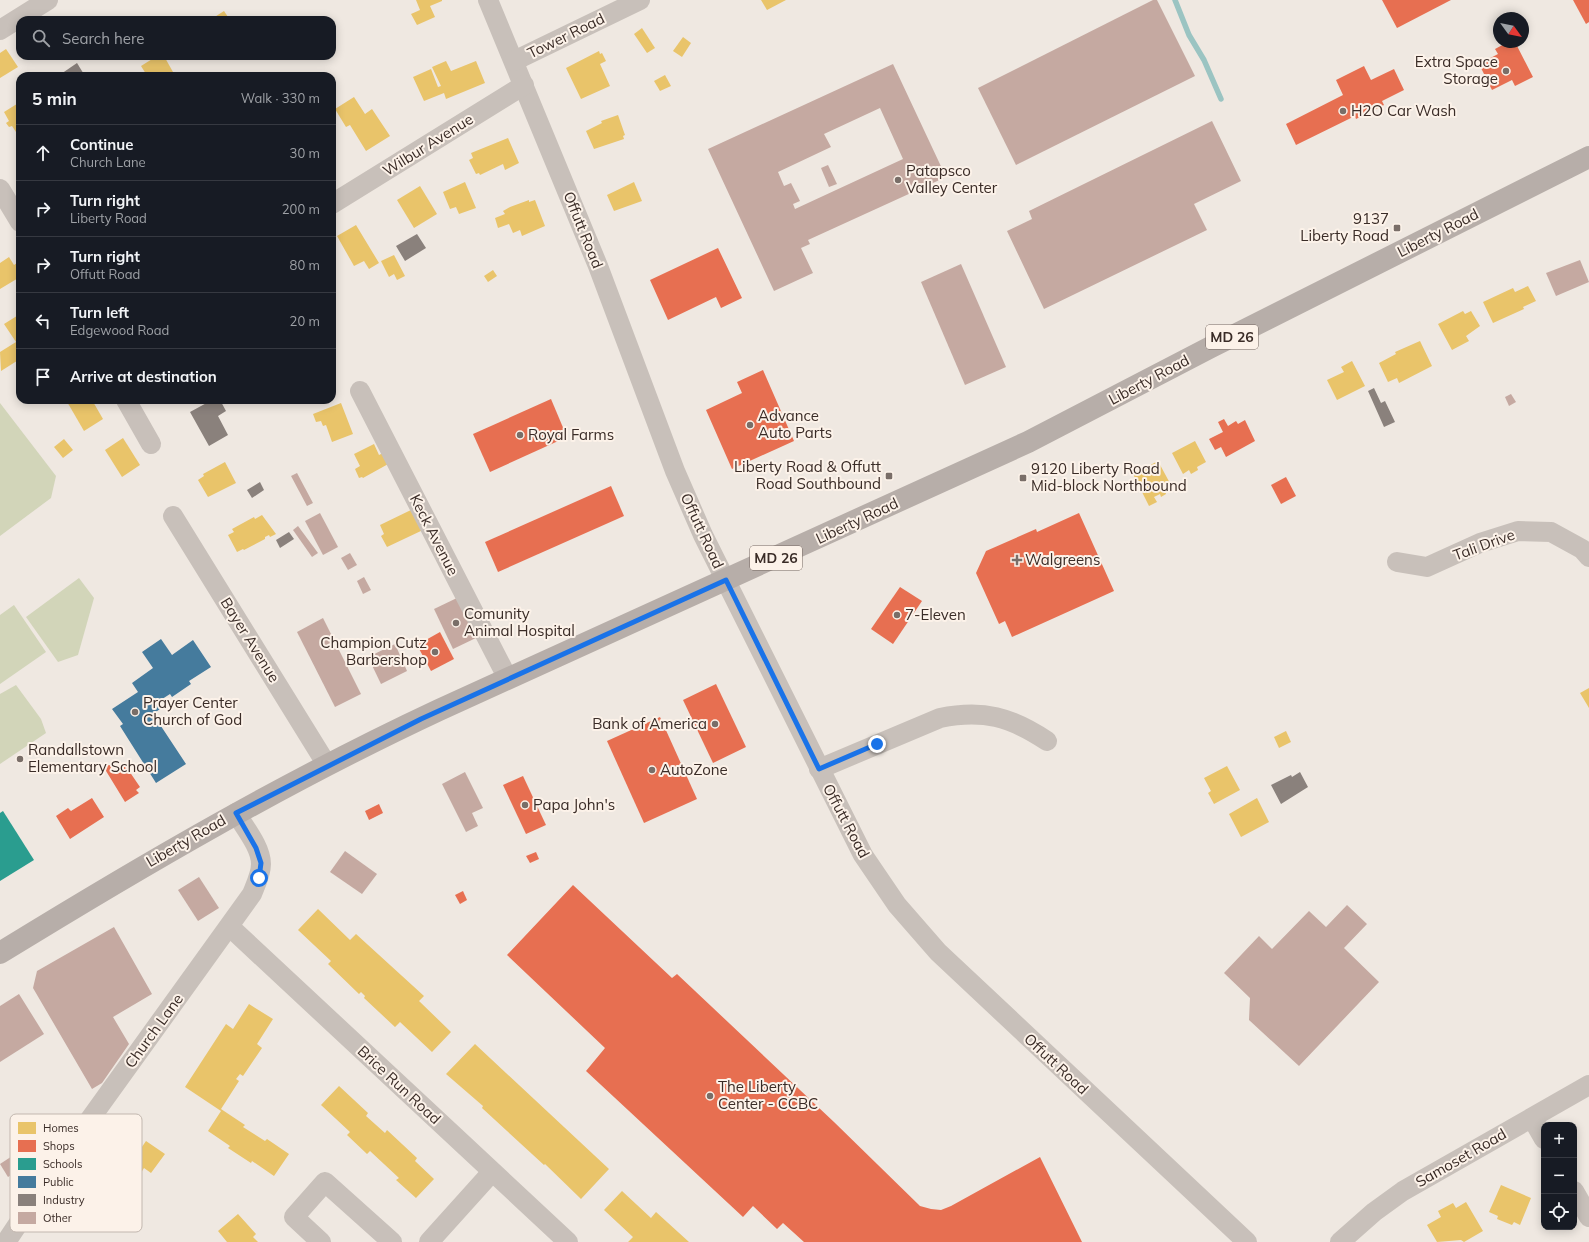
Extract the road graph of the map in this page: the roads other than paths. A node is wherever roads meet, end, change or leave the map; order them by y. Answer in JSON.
{"nodes":[{"id":1,"x":48,"y":0,"type":"edge"},
{"id":2,"x":488,"y":0,"type":"edge"},
{"id":3,"x":640,"y":0,"type":"edge"},
{"id":4,"x":22,"y":16,"type":"edge"},
{"id":5,"x":16,"y":20,"type":"edge"},
{"id":6,"x":0,"y":30,"type":"edge"},
{"id":7,"x":514,"y":61,"type":"junction"},
{"id":8,"x":524,"y":85,"type":"junction"},
{"id":9,"x":1589,"y":158,"type":"edge"},
{"id":10,"x":0,"y":189,"type":"edge"},
{"id":11,"x":336,"y":202,"type":"edge"},
{"id":12,"x":16,"y":215,"type":"edge"},
{"id":13,"x":360,"y":391,"type":"dead end"},
{"id":14,"x":128,"y":404,"type":"edge"},
{"id":15,"x":152,"y":444,"type":"dead end"},
{"id":16,"x":173,"y":516,"type":"dead end"},
{"id":17,"x":1589,"y":557,"type":"edge"},
{"id":18,"x":1397,"y":562,"type":"dead end"},
{"id":19,"x":726,"y":580,"type":"junction"},
{"id":20,"x":508,"y":679,"type":"junction"},
{"id":21,"x":1047,"y":741,"type":"dead end"},
{"id":22,"x":327,"y":765,"type":"junction"},
{"id":23,"x":819,"y":769,"type":"junction"},
{"id":24,"x":236,"y":813,"type":"junction"},
{"id":25,"x":230,"y":927,"type":"junction"},
{"id":26,"x":0,"y":953,"type":"edge"},
{"id":27,"x":1589,"y":1085,"type":"edge"},
{"id":28,"x":94,"y":1114,"type":"edge"},
{"id":29,"x":1532,"y":1118,"type":"junction"},
{"id":30,"x":1541,"y":1133,"type":"edge"},
{"id":31,"x":492,"y":1172,"type":"junction"},
{"id":32,"x":1576,"y":1194,"type":"edge"},
{"id":33,"x":1589,"y":1217,"type":"edge"},
{"id":34,"x":13,"y":1232,"type":"edge"},
{"id":35,"x":6,"y":1242,"type":"edge"},
{"id":36,"x":321,"y":1242,"type":"edge"},
{"id":37,"x":392,"y":1242,"type":"edge"},
{"id":38,"x":429,"y":1242,"type":"edge"},
{"id":39,"x":568,"y":1242,"type":"edge"},
{"id":40,"x":1247,"y":1242,"type":"edge"},
{"id":41,"x":1340,"y":1242,"type":"edge"}],
"edges":[{"from":1,"to":4,"type":"street"},
{"from":2,"to":7,"type":"street","name":"Offutt Road"},
{"from":3,"to":7,"type":"street","name":"Tower Road"},
{"from":5,"to":6,"type":"street"},
{"from":7,"to":8,"type":"street","name":"Offutt Road"},
{"from":8,"to":11,"type":"street","name":"Wilbur Avenue"},
{"from":8,"to":19,"type":"street","name":"Offutt Road"},
{"from":9,"to":19,"type":"main road","name":"Liberty Road","number":"MD 26"},
{"from":10,"to":12,"type":"street"},
{"from":13,"to":20,"type":"street","name":"Keck Avenue"},
{"from":14,"to":15,"type":"street"},
{"from":16,"to":22,"type":"street","name":"Bayer Avenue"},
{"from":17,"to":18,"type":"street","name":"Tali Drive"},
{"from":19,"to":20,"type":"main road","name":"Liberty Road","number":"MD 26"},
{"from":19,"to":23,"type":"street","name":"Offutt Road"},
{"from":20,"to":22,"type":"main road","name":"Liberty Road","number":"MD 26"},
{"from":21,"to":23,"type":"street"},
{"from":22,"to":24,"type":"main road","name":"Liberty Road","number":"MD 26"},
{"from":23,"to":40,"type":"street","name":"Offutt Road"},
{"from":24,"to":25,"type":"street","name":"Church Lane"},
{"from":24,"to":26,"type":"main road","name":"Liberty Road","number":"MD 26"},
{"from":25,"to":28,"type":"street","name":"Church Lane"},
{"from":25,"to":31,"type":"street","name":"Brice Run Road"},
{"from":27,"to":29,"type":"street","name":"Samoset Road"},
{"from":29,"to":30,"type":"street"},
{"from":29,"to":41,"type":"street","name":"Samoset Road"},
{"from":31,"to":38,"type":"street"},
{"from":31,"to":39,"type":"street","name":"Brice Run Road"},
{"from":32,"to":33,"type":"street"},
{"from":34,"to":35,"type":"street","name":"Church Lane"},
{"from":36,"to":37,"type":"street"}]}
